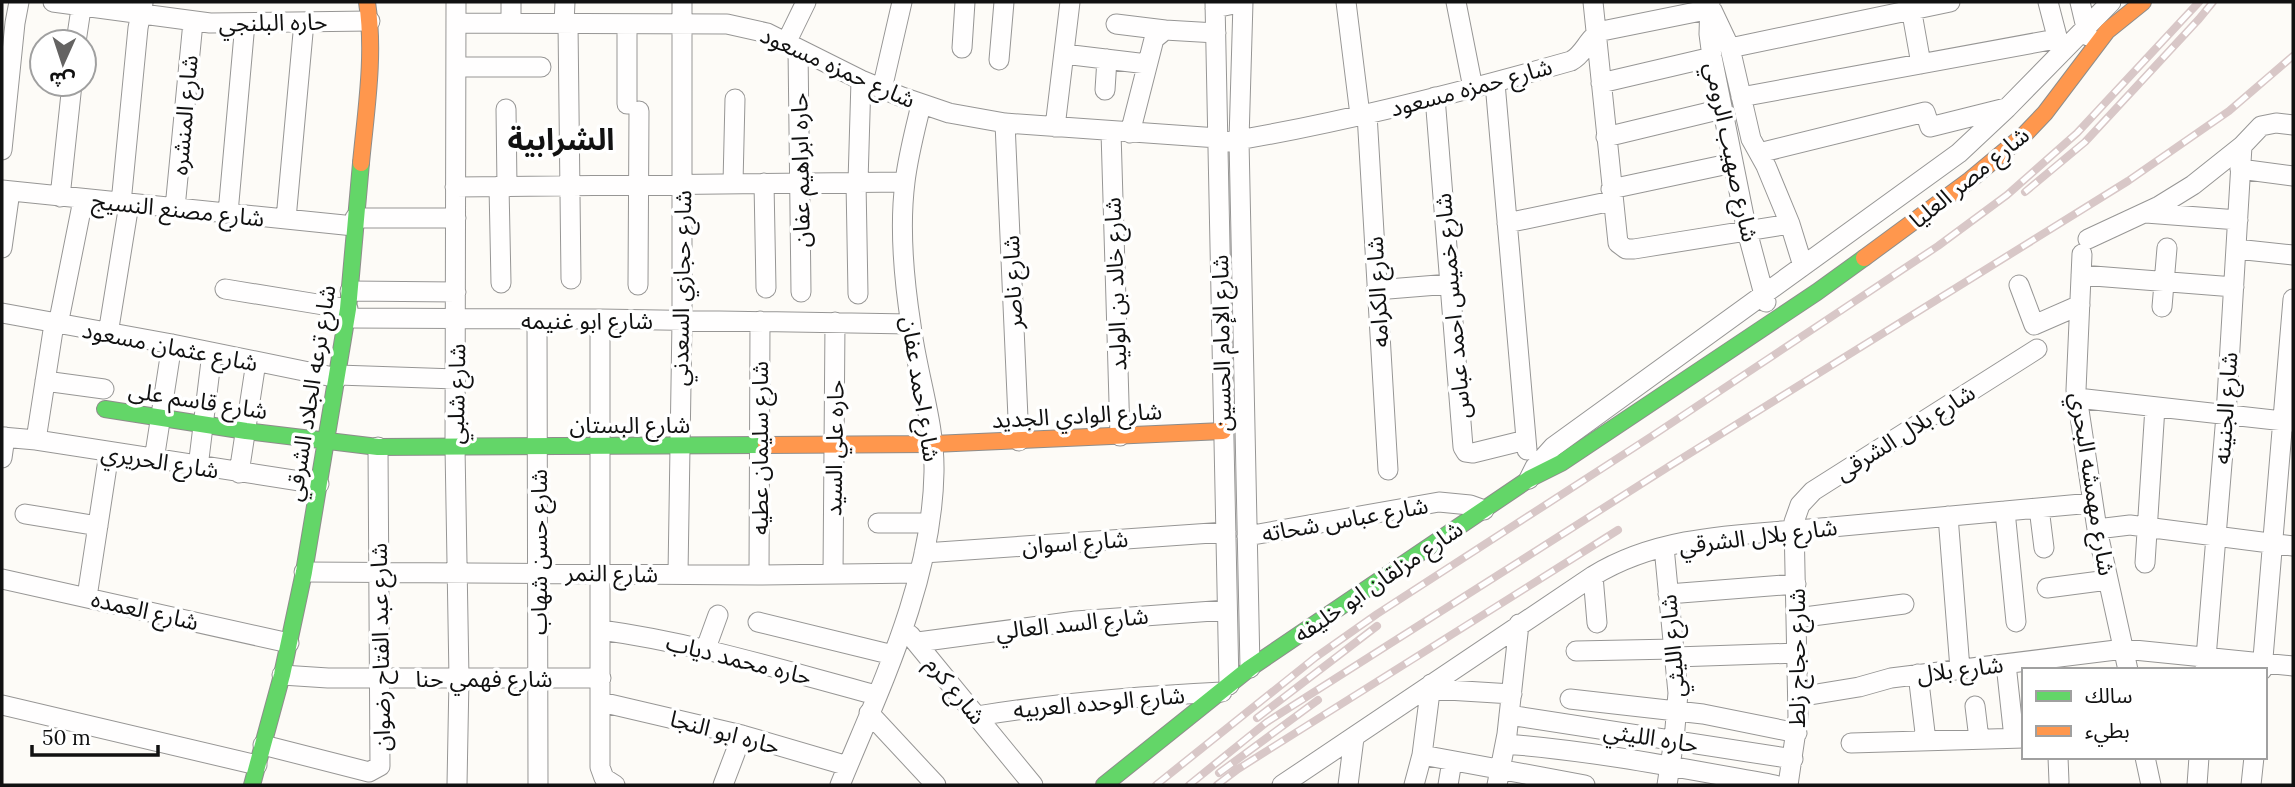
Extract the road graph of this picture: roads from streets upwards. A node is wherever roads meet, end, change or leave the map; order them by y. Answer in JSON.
{"nodes":[{"id":1,"x":19,"y":2,"type":"edge"},
{"id":2,"x":52,"y":2,"type":"edge"},
{"id":3,"x":456,"y":2,"type":"edge"},
{"id":4,"x":511,"y":2,"type":"edge"},
{"id":5,"x":565,"y":2,"type":"edge"},
{"id":6,"x":682,"y":2,"type":"edge"},
{"id":7,"x":806,"y":2,"type":"edge"},
{"id":8,"x":902,"y":2,"type":"edge"},
{"id":9,"x":965,"y":2,"type":"edge"},
{"id":10,"x":1004,"y":2,"type":"edge"},
{"id":11,"x":1070,"y":2,"type":"edge"},
{"id":12,"x":1243,"y":2,"type":"edge"},
{"id":13,"x":1346,"y":2,"type":"edge"},
{"id":14,"x":1456,"y":2,"type":"edge"},
{"id":15,"x":1593,"y":2,"type":"edge"},
{"id":16,"x":1950,"y":2,"type":"edge"},
{"id":17,"x":2048,"y":2,"type":"edge"},
{"id":18,"x":2080,"y":2,"type":"edge"},
{"id":19,"x":2111,"y":2,"type":"edge"},
{"id":20,"x":2143,"y":2,"type":"edge"},
{"id":21,"x":82,"y":4,"type":"edge"},
{"id":22,"x":1215,"y":5,"type":"edge"},
{"id":23,"x":1711,"y":5,"type":"edge"},
{"id":24,"x":1911,"y":6,"type":"edge"},
{"id":25,"x":142,"y":8,"type":"edge"},
{"id":26,"x":368,"y":12,"type":"edge"},
{"id":27,"x":193,"y":22,"type":"junction"},
{"id":28,"x":304,"y":22,"type":"junction"},
{"id":29,"x":245,"y":23,"type":"junction"},
{"id":30,"x":456,"y":23,"type":"junction"},
{"id":31,"x":511,"y":23,"type":"junction"},
{"id":32,"x":566,"y":24,"type":"junction"},
{"id":33,"x":627,"y":24,"type":"junction"},
{"id":34,"x":682,"y":24,"type":"junction"},
{"id":35,"x":1116,"y":24,"type":"dead end"},
{"id":36,"x":2085,"y":27,"type":"junction"},
{"id":37,"x":78,"y":28,"type":"edge"},
{"id":38,"x":1165,"y":30,"type":"junction"},
{"id":39,"x":1216,"y":33,"type":"junction"},
{"id":40,"x":1596,"y":34,"type":"junction"},
{"id":41,"x":792,"y":46,"type":"junction"},
{"id":42,"x":2059,"y":46,"type":"junction"},
{"id":43,"x":962,"y":48,"type":"dead end"},
{"id":44,"x":2092,"y":51,"type":"junction"},
{"id":45,"x":1721,"y":52,"type":"junction"},
{"id":46,"x":1064,"y":54,"type":"junction"},
{"id":47,"x":1107,"y":59,"type":"junction"},
{"id":48,"x":999,"y":60,"type":"dead end"},
{"id":49,"x":1147,"y":64,"type":"junction"},
{"id":50,"x":1921,"y":64,"type":"junction"},
{"id":51,"x":456,"y":67,"type":"junction"},
{"id":52,"x":541,"y":67,"type":"dead end"},
{"id":53,"x":2076,"y":74,"type":"junction"},
{"id":54,"x":861,"y":80,"type":"junction"},
{"id":55,"x":1495,"y":83,"type":"junction"},
{"id":56,"x":1601,"y":83,"type":"junction"},
{"id":57,"x":1474,"y":88,"type":"junction"},
{"id":58,"x":882,"y":89,"type":"junction"},
{"id":59,"x":1105,"y":90,"type":"dead end"},
{"id":60,"x":1435,"y":97,"type":"junction"},
{"id":61,"x":1741,"y":97,"type":"junction"},
{"id":62,"x":71,"y":98,"type":"edge"},
{"id":63,"x":735,"y":99,"type":"dead end"},
{"id":64,"x":921,"y":105,"type":"junction"},
{"id":65,"x":2007,"y":108,"type":"junction"},
{"id":66,"x":506,"y":109,"type":"dead end"},
{"id":67,"x":1722,"y":109,"type":"junction"},
{"id":68,"x":1364,"y":114,"type":"junction"},
{"id":69,"x":1005,"y":124,"type":"junction"},
{"id":70,"x":2284,"y":124,"type":"edge"},
{"id":71,"x":1055,"y":127,"type":"junction"},
{"id":72,"x":1120,"y":132,"type":"junction"},
{"id":73,"x":1606,"y":137,"type":"junction"},
{"id":74,"x":1239,"y":140,"type":"junction"},
{"id":75,"x":1218,"y":141,"type":"junction"},
{"id":76,"x":2242,"y":146,"type":"junction"},
{"id":77,"x":2,"y":150,"type":"edge"},
{"id":78,"x":1762,"y":159,"type":"junction"},
{"id":79,"x":1734,"y":168,"type":"junction"},
{"id":80,"x":2241,"y":169,"type":"junction"},
{"id":81,"x":2293,"y":176,"type":"edge"},
{"id":82,"x":857,"y":182,"type":"junction"},
{"id":83,"x":905,"y":182,"type":"junction"},
{"id":84,"x":733,"y":183,"type":"junction"},
{"id":85,"x":764,"y":183,"type":"junction"},
{"id":86,"x":800,"y":183,"type":"junction"},
{"id":87,"x":682,"y":184,"type":"junction"},
{"id":88,"x":569,"y":185,"type":"junction"},
{"id":89,"x":640,"y":185,"type":"junction"},
{"id":90,"x":503,"y":186,"type":"junction"},
{"id":91,"x":455,"y":187,"type":"junction"},
{"id":92,"x":6,"y":191,"type":"edge"},
{"id":93,"x":1612,"y":195,"type":"junction"},
{"id":94,"x":60,"y":197,"type":"junction"},
{"id":95,"x":83,"y":200,"type":"junction"},
{"id":96,"x":125,"y":203,"type":"junction"},
{"id":97,"x":175,"y":208,"type":"junction"},
{"id":98,"x":228,"y":213,"type":"junction"},
{"id":99,"x":2146,"y":213,"type":"junction"},
{"id":100,"x":456,"y":218,"type":"junction"},
{"id":101,"x":286,"y":219,"type":"junction"},
{"id":102,"x":2238,"y":220,"type":"junction"},
{"id":103,"x":355,"y":222,"type":"junction"},
{"id":104,"x":1507,"y":223,"type":"junction"},
{"id":105,"x":1790,"y":224,"type":"junction"},
{"id":106,"x":1747,"y":231,"type":"junction"},
{"id":107,"x":2,"y":247,"type":"edge"},
{"id":108,"x":2167,"y":248,"type":"dead end"},
{"id":109,"x":2236,"y":249,"type":"junction"},
{"id":110,"x":2293,"y":255,"type":"edge"},
{"id":111,"x":1803,"y":266,"type":"junction"},
{"id":112,"x":2081,"y":275,"type":"junction"},
{"id":113,"x":571,"y":279,"type":"dead end"},
{"id":114,"x":2164,"y":282,"type":"junction"},
{"id":115,"x":501,"y":283,"type":"dead end"},
{"id":116,"x":1450,"y":284,"type":"junction"},
{"id":117,"x":638,"y":285,"type":"dead end"},
{"id":118,"x":2019,"y":285,"type":"dead end"},
{"id":119,"x":2234,"y":287,"type":"junction"},
{"id":120,"x":766,"y":288,"type":"dead end"},
{"id":121,"x":225,"y":289,"type":"dead end"},
{"id":122,"x":1376,"y":290,"type":"junction"},
{"id":123,"x":456,"y":292,"type":"junction"},
{"id":124,"x":802,"y":292,"type":"dead end"},
{"id":125,"x":858,"y":294,"type":"dead end"},
{"id":126,"x":1764,"y":294,"type":"junction"},
{"id":127,"x":2293,"y":299,"type":"edge"},
{"id":128,"x":2080,"y":305,"type":"junction"},
{"id":129,"x":348,"y":306,"type":"junction"},
{"id":130,"x":2162,"y":307,"type":"dead end"},
{"id":131,"x":2,"y":313,"type":"edge"},
{"id":132,"x":457,"y":319,"type":"junction"},
{"id":133,"x":537,"y":319,"type":"junction"},
{"id":134,"x":600,"y":319,"type":"junction"},
{"id":135,"x":682,"y":321,"type":"junction"},
{"id":136,"x":760,"y":321,"type":"junction"},
{"id":137,"x":835,"y":322,"type":"junction"},
{"id":138,"x":56,"y":324,"type":"junction"},
{"id":139,"x":911,"y":324,"type":"junction"},
{"id":140,"x":1770,"y":324,"type":"junction"},
{"id":141,"x":108,"y":334,"type":"junction"},
{"id":142,"x":172,"y":344,"type":"junction"},
{"id":143,"x":2037,"y":349,"type":"dead end"},
{"id":144,"x":212,"y":354,"type":"junction"},
{"id":145,"x":256,"y":362,"type":"junction"},
{"id":146,"x":338,"y":377,"type":"junction"},
{"id":147,"x":456,"y":379,"type":"junction"},
{"id":148,"x":45,"y":381,"type":"junction"},
{"id":149,"x":2077,"y":398,"type":"junction"},
{"id":150,"x":104,"y":399,"type":"joint"},
{"id":151,"x":2155,"y":407,"type":"junction"},
{"id":152,"x":2226,"y":415,"type":"junction"},
{"id":153,"x":160,"y":416,"type":"junction"},
{"id":154,"x":2288,"y":421,"type":"edge"},
{"id":155,"x":203,"y":423,"type":"junction"},
{"id":156,"x":246,"y":431,"type":"junction"},
{"id":157,"x":1223,"y":431,"type":"junction"},
{"id":158,"x":1120,"y":436,"type":"junction"},
{"id":159,"x":3,"y":437,"type":"edge"},
{"id":160,"x":36,"y":440,"type":"junction"},
{"id":161,"x":1526,"y":440,"type":"junction"},
{"id":162,"x":1019,"y":441,"type":"junction"},
{"id":163,"x":327,"y":442,"type":"junction"},
{"id":164,"x":933,"y":444,"type":"junction"},
{"id":165,"x":759,"y":446,"type":"junction"},
{"id":166,"x":835,"y":446,"type":"junction"},
{"id":167,"x":378,"y":447,"type":"junction"},
{"id":168,"x":455,"y":447,"type":"junction"},
{"id":169,"x":538,"y":447,"type":"junction"},
{"id":170,"x":601,"y":447,"type":"junction"},
{"id":171,"x":678,"y":447,"type":"junction"},
{"id":172,"x":110,"y":453,"type":"junction"},
{"id":173,"x":2,"y":458,"type":"edge"},
{"id":174,"x":154,"y":460,"type":"junction"},
{"id":175,"x":198,"y":467,"type":"junction"},
{"id":176,"x":1388,"y":470,"type":"dead end"},
{"id":177,"x":239,"y":473,"type":"junction"},
{"id":178,"x":1529,"y":480,"type":"junction"},
{"id":179,"x":319,"y":484,"type":"junction"},
{"id":180,"x":2092,"y":503,"type":"junction"},
{"id":181,"x":2039,"y":508,"type":"junction"},
{"id":182,"x":1484,"y":510,"type":"junction"},
{"id":183,"x":2005,"y":511,"type":"junction"},
{"id":184,"x":25,"y":514,"type":"dead end"},
{"id":185,"x":1948,"y":516,"type":"junction"},
{"id":186,"x":878,"y":523,"type":"dead end"},
{"id":187,"x":929,"y":523,"type":"junction"},
{"id":188,"x":98,"y":526,"type":"junction"},
{"id":189,"x":2097,"y":529,"type":"junction"},
{"id":190,"x":2147,"y":529,"type":"junction"},
{"id":191,"x":1795,"y":531,"type":"junction"},
{"id":192,"x":1226,"y":532,"type":"junction"},
{"id":193,"x":1247,"y":536,"type":"junction"},
{"id":194,"x":2214,"y":537,"type":"junction"},
{"id":195,"x":2273,"y":543,"type":"junction"},
{"id":196,"x":2293,"y":546,"type":"edge"},
{"id":197,"x":1664,"y":547,"type":"junction"},
{"id":198,"x":2044,"y":548,"type":"dead end"},
{"id":199,"x":924,"y":552,"type":"junction"},
{"id":200,"x":2145,"y":563,"type":"dead end"},
{"id":201,"x":304,"y":572,"type":"junction"},
{"id":202,"x":378,"y":572,"type":"junction"},
{"id":203,"x":456,"y":572,"type":"junction"},
{"id":204,"x":538,"y":573,"type":"junction"},
{"id":205,"x":601,"y":573,"type":"junction"},
{"id":206,"x":919,"y":573,"type":"junction"},
{"id":207,"x":678,"y":574,"type":"junction"},
{"id":208,"x":833,"y":574,"type":"junction"},
{"id":209,"x":759,"y":575,"type":"junction"},
{"id":210,"x":1593,"y":576,"type":"junction"},
{"id":211,"x":2,"y":579,"type":"edge"},
{"id":212,"x":2109,"y":580,"type":"junction"},
{"id":213,"x":1796,"y":584,"type":"junction"},
{"id":214,"x":2047,"y":588,"type":"dead end"},
{"id":215,"x":1668,"y":594,"type":"junction"},
{"id":216,"x":87,"y":597,"type":"junction"},
{"id":217,"x":1904,"y":604,"type":"dead end"},
{"id":218,"x":1227,"y":610,"type":"junction"},
{"id":219,"x":718,"y":615,"type":"dead end"},
{"id":220,"x":1797,"y":618,"type":"junction"},
{"id":221,"x":758,"y":622,"type":"dead end"},
{"id":222,"x":2016,"y":622,"type":"dead end"},
{"id":223,"x":1597,"y":623,"type":"dead end"},
{"id":224,"x":1519,"y":624,"type":"junction"},
{"id":225,"x":601,"y":630,"type":"junction"},
{"id":226,"x":910,"y":636,"type":"junction"},
{"id":227,"x":289,"y":643,"type":"junction"},
{"id":228,"x":706,"y":648,"type":"junction"},
{"id":229,"x":2124,"y":649,"type":"junction"},
{"id":230,"x":1576,"y":652,"type":"dead end"},
{"id":231,"x":1675,"y":653,"type":"junction"},
{"id":232,"x":1798,"y":653,"type":"junction"},
{"id":233,"x":893,"y":655,"type":"junction"},
{"id":234,"x":2205,"y":663,"type":"edge"},
{"id":235,"x":2006,"y":664,"type":"junction"},
{"id":236,"x":2262,"y":666,"type":"edge"},
{"id":237,"x":2293,"y":666,"type":"edge"},
{"id":238,"x":1250,"y":668,"type":"junction"},
{"id":239,"x":2128,"y":668,"type":"edge"},
{"id":240,"x":1961,"y":669,"type":"junction"},
{"id":241,"x":1918,"y":674,"type":"junction"},
{"id":242,"x":282,"y":675,"type":"junction"},
{"id":243,"x":381,"y":678,"type":"junction"},
{"id":244,"x":459,"y":678,"type":"junction"},
{"id":245,"x":537,"y":678,"type":"junction"},
{"id":246,"x":601,"y":678,"type":"junction"},
{"id":247,"x":1431,"y":687,"type":"junction"},
{"id":248,"x":1226,"y":688,"type":"junction"},
{"id":249,"x":1511,"y":694,"type":"junction"},
{"id":250,"x":1798,"y":697,"type":"junction"},
{"id":251,"x":1570,"y":699,"type":"dead end"},
{"id":252,"x":2017,"y":701,"type":"edge"},
{"id":253,"x":601,"y":702,"type":"junction"},
{"id":254,"x":873,"y":704,"type":"junction"},
{"id":255,"x":2,"y":705,"type":"edge"},
{"id":256,"x":1975,"y":706,"type":"dead end"},
{"id":257,"x":1677,"y":711,"type":"junction"},
{"id":258,"x":1509,"y":715,"type":"junction"},
{"id":259,"x":977,"y":716,"type":"junction"},
{"id":260,"x":1797,"y":733,"type":"junction"},
{"id":261,"x":742,"y":735,"type":"junction"},
{"id":262,"x":1354,"y":738,"type":"junction"},
{"id":263,"x":2019,"y":738,"type":"edge"},
{"id":264,"x":1979,"y":739,"type":"junction"},
{"id":265,"x":1674,"y":740,"type":"junction"},
{"id":266,"x":1926,"y":741,"type":"junction"},
{"id":267,"x":1850,"y":743,"type":"dead end"},
{"id":268,"x":1505,"y":744,"type":"junction"},
{"id":269,"x":263,"y":745,"type":"junction"},
{"id":270,"x":1422,"y":755,"type":"junction"},
{"id":271,"x":1793,"y":759,"type":"junction"},
{"id":272,"x":2058,"y":759,"type":"edge"},
{"id":273,"x":2145,"y":759,"type":"edge"},
{"id":274,"x":2199,"y":759,"type":"edge"},
{"id":275,"x":2254,"y":759,"type":"edge"},
{"id":276,"x":1452,"y":761,"type":"junction"},
{"id":277,"x":257,"y":765,"type":"junction"},
{"id":278,"x":1669,"y":776,"type":"edge"},
{"id":279,"x":1498,"y":777,"type":"edge"},
{"id":280,"x":845,"y":779,"type":"edge"},
{"id":281,"x":1291,"y":782,"type":"edge"},
{"id":282,"x":2059,"y":782,"type":"dead end"},
{"id":283,"x":252,"y":785,"type":"edge"},
{"id":284,"x":457,"y":785,"type":"edge"},
{"id":285,"x":538,"y":785,"type":"edge"},
{"id":286,"x":615,"y":785,"type":"edge"},
{"id":287,"x":723,"y":785,"type":"edge"},
{"id":288,"x":936,"y":785,"type":"edge"},
{"id":289,"x":1033,"y":785,"type":"edge"},
{"id":290,"x":1104,"y":785,"type":"edge"},
{"id":291,"x":1348,"y":785,"type":"edge"},
{"id":292,"x":1414,"y":785,"type":"edge"},
{"id":293,"x":1448,"y":785,"type":"edge"},
{"id":294,"x":1585,"y":785,"type":"edge"},
{"id":295,"x":1775,"y":785,"type":"edge"},
{"id":296,"x":1788,"y":785,"type":"edge"},
{"id":297,"x":2151,"y":785,"type":"edge"},
{"id":298,"x":2197,"y":785,"type":"edge"},
{"id":299,"x":2251,"y":785,"type":"edge"}],
"edges":[{"from":1,"to":77,"type":"street"},
{"from":2,"to":21,"type":"street","name":"حاره البلنجي"},
{"from":3,"to":30,"type":"street","name":"شارع شلبي"},
{"from":4,"to":31,"type":"street"},
{"from":5,"to":32,"type":"street"},
{"from":6,"to":34,"type":"street","name":"شارع حجازي السعدني"},
{"from":7,"to":41,"type":"street"},
{"from":8,"to":58,"type":"street"},
{"from":9,"to":43,"type":"street"},
{"from":10,"to":48,"type":"street"},
{"from":11,"to":46,"type":"street"},
{"from":12,"to":22,"type":"street"},
{"from":12,"to":74,"type":"street","name":"شارع الإمام الحسين"},
{"from":13,"to":68,"type":"street","name":"شارع الكرامه"},
{"from":14,"to":57,"type":"street"},
{"from":15,"to":40,"type":"street"},
{"from":16,"to":24,"type":"street"},
{"from":17,"to":42,"type":"street"},
{"from":18,"to":36,"type":"street"},
{"from":19,"to":36,"type":"street","name":"شارع مصر العليا"},
{"from":20,"to":44,"type":"street","name":"شارع مصر العليا"},
{"from":21,"to":25,"type":"street","name":"حاره البلنجي"},
{"from":21,"to":37,"type":"street"},
{"from":22,"to":39,"type":"street","name":"شارع الإمام الحسين"},
{"from":23,"to":40,"type":"street"},
{"from":23,"to":45,"type":"street","name":"شارع صهيب الرومي"},
{"from":24,"to":45,"type":"street"},
{"from":24,"to":50,"type":"street"},
{"from":25,"to":27,"type":"street","name":"حاره البلنجي"},
{"from":25,"to":96,"type":"street"},
{"from":26,"to":28,"type":"street","name":"حاره البلنجي"},
{"from":26,"to":103,"type":"street","name":"شارع ترعه الجلاد الشرقي"},
{"from":27,"to":29,"type":"street","name":"حاره البلنجي"},
{"from":27,"to":97,"type":"street","name":"شارع المنشره"},
{"from":28,"to":29,"type":"street","name":"حاره البلنجي"},
{"from":28,"to":101,"type":"street"},
{"from":29,"to":98,"type":"street"},
{"from":30,"to":31,"type":"street","name":"شارع حمزه مسعود"},
{"from":30,"to":51,"type":"street","name":"شارع شلبي"},
{"from":31,"to":32,"type":"street","name":"شارع حمزه مسعود"},
{"from":32,"to":33,"type":"street","name":"شارع حمزه مسعود"},
{"from":32,"to":88,"type":"street"},
{"from":33,"to":34,"type":"street","name":"شارع حمزه مسعود"},
{"from":33,"to":89,"type":"street"},
{"from":34,"to":41,"type":"street","name":"شارع حمزه مسعود"},
{"from":34,"to":87,"type":"street","name":"شارع حجازي السعدني"},
{"from":35,"to":38,"type":"street"},
{"from":36,"to":42,"type":"street","name":"شارع مصر العليا"},
{"from":36,"to":44,"type":"street"},
{"from":38,"to":39,"type":"street"},
{"from":38,"to":49,"type":"street","name":"شارع خالد بن الوليد"},
{"from":39,"to":75,"type":"street","name":"شارع الإمام الحسين"},
{"from":40,"to":55,"type":"street","name":"شارع حمزه مسعود"},
{"from":40,"to":56,"type":"street"},
{"from":41,"to":54,"type":"street","name":"شارع حمزه مسعود"},
{"from":41,"to":86,"type":"street","name":"حاره ابراهيم عفان"},
{"from":42,"to":50,"type":"street"},
{"from":42,"to":53,"type":"street"},
{"from":42,"to":65,"type":"street","name":"شارع مصر العليا"},
{"from":44,"to":53,"type":"street","name":"شارع مصر العليا"},
{"from":45,"to":56,"type":"street"},
{"from":45,"to":61,"type":"street","name":"شارع صهيب الرومي"},
{"from":45,"to":67,"type":"street","name":"شارع صهيب الرومي"},
{"from":46,"to":47,"type":"street"},
{"from":46,"to":71,"type":"street"},
{"from":47,"to":49,"type":"street"},
{"from":47,"to":59,"type":"street"},
{"from":49,"to":72,"type":"street","name":"شارع خالد بن الوليد"},
{"from":50,"to":61,"type":"street"},
{"from":51,"to":52,"type":"street"},
{"from":51,"to":91,"type":"street","name":"شارع شلبي"},
{"from":53,"to":140,"type":"street","name":"شارع مصر العليا"},
{"from":54,"to":58,"type":"street","name":"شارع حمزه مسعود"},
{"from":54,"to":82,"type":"street"},
{"from":55,"to":57,"type":"street","name":"شارع حمزه مسعود"},
{"from":55,"to":104,"type":"street"},
{"from":56,"to":73,"type":"street"},
{"from":57,"to":60,"type":"street","name":"شارع حمزه مسعود"},
{"from":58,"to":64,"type":"street","name":"شارع حمزه مسعود"},
{"from":60,"to":68,"type":"street","name":"شارع حمزه مسعود"},
{"from":60,"to":116,"type":"street","name":"شارع خميس احمد عباس"},
{"from":61,"to":78,"type":"street","name":"شارع صهيب الرومي"},
{"from":62,"to":94,"type":"street"},
{"from":63,"to":84,"type":"street"},
{"from":64,"to":69,"type":"street","name":"شارع حمزه مسعود"},
{"from":64,"to":83,"type":"street","name":"شارع احمد عفان"},
{"from":65,"to":78,"type":"street"},
{"from":65,"to":111,"type":"street","name":"شارع مصر العليا"},
{"from":66,"to":90,"type":"street"},
{"from":67,"to":73,"type":"street"},
{"from":67,"to":79,"type":"street","name":"شارع صهيب الرومي"},
{"from":68,"to":74,"type":"street","name":"شارع حمزه مسعود"},
{"from":68,"to":122,"type":"street","name":"شارع الكرامه"},
{"from":69,"to":71,"type":"street","name":"شارع حمزه مسعود"},
{"from":69,"to":162,"type":"street","name":"شارع ناصر"},
{"from":70,"to":76,"type":"street","name":"شارع مهمشه البحري"},
{"from":71,"to":72,"type":"street","name":"شارع حمزه مسعود"},
{"from":72,"to":75,"type":"street","name":"شارع حمزه مسعود"},
{"from":72,"to":158,"type":"street","name":"شارع خالد بن الوليد"},
{"from":73,"to":93,"type":"street"},
{"from":74,"to":75,"type":"street","name":"شارع حمزه مسعود"},
{"from":74,"to":193,"type":"street","name":"شارع الإمام الحسين"},
{"from":75,"to":157,"type":"street","name":"شارع الإمام الحسين"},
{"from":76,"to":80,"type":"street","name":"شارع الجنينه"},
{"from":76,"to":99,"type":"street","name":"شارع مهمشه البحري"},
{"from":78,"to":79,"type":"street"},
{"from":78,"to":105,"type":"street","name":"شارع صهيب الرومي"},
{"from":79,"to":93,"type":"street"},
{"from":79,"to":106,"type":"street","name":"شارع صهيب الرومي"},
{"from":80,"to":81,"type":"street"},
{"from":80,"to":102,"type":"street","name":"شارع الجنينه"},
{"from":82,"to":83,"type":"street"},
{"from":82,"to":86,"type":"street"},
{"from":82,"to":125,"type":"street"},
{"from":83,"to":139,"type":"street","name":"شارع احمد عفان"},
{"from":84,"to":85,"type":"street"},
{"from":84,"to":87,"type":"street"},
{"from":85,"to":86,"type":"street"},
{"from":85,"to":120,"type":"street"},
{"from":86,"to":124,"type":"street","name":"حاره ابراهيم عفان"},
{"from":87,"to":89,"type":"street"},
{"from":87,"to":135,"type":"street","name":"شارع حجازي السعدني"},
{"from":88,"to":89,"type":"street"},
{"from":88,"to":90,"type":"street"},
{"from":88,"to":113,"type":"street"},
{"from":89,"to":117,"type":"street"},
{"from":90,"to":91,"type":"street"},
{"from":90,"to":115,"type":"street"},
{"from":91,"to":100,"type":"street","name":"شارع شلبي"},
{"from":92,"to":94,"type":"street","name":"شارع مصنع النسيج"},
{"from":92,"to":107,"type":"street"},
{"from":93,"to":104,"type":"street"},
{"from":93,"to":106,"type":"street"},
{"from":94,"to":95,"type":"street","name":"شارع مصنع النسيج"},
{"from":95,"to":96,"type":"street","name":"شارع مصنع النسيج"},
{"from":95,"to":138,"type":"street"},
{"from":96,"to":97,"type":"street","name":"شارع مصنع النسيج"},
{"from":96,"to":141,"type":"street"},
{"from":97,"to":98,"type":"street","name":"شارع مصنع النسيج"},
{"from":98,"to":101,"type":"street","name":"شارع مصنع النسيج"},
{"from":99,"to":102,"type":"street"},
{"from":99,"to":112,"type":"street","name":"شارع مهمشه البحري"},
{"from":100,"to":103,"type":"street","name":"شارع مصنع النسيج"},
{"from":100,"to":123,"type":"street","name":"شارع شلبي"},
{"from":101,"to":103,"type":"street","name":"شارع مصنع النسيج"},
{"from":102,"to":109,"type":"street","name":"شارع الجنينه"},
{"from":103,"to":129,"type":"street","name":"شارع ترعه الجلاد الشرقي"},
{"from":104,"to":161,"type":"street"},
{"from":105,"to":106,"type":"street"},
{"from":105,"to":111,"type":"street","name":"شارع صهيب الرومي"},
{"from":106,"to":126,"type":"street","name":"شارع صهيب الرومي"},
{"from":108,"to":114,"type":"street"},
{"from":109,"to":110,"type":"street"},
{"from":109,"to":119,"type":"street","name":"شارع الجنينه"},
{"from":111,"to":126,"type":"street","name":"شارع مصر العليا"},
{"from":112,"to":114,"type":"street"},
{"from":112,"to":128,"type":"street","name":"شارع مهمشه البحري"},
{"from":114,"to":119,"type":"street"},
{"from":114,"to":130,"type":"street"},
{"from":116,"to":122,"type":"street"},
{"from":116,"to":161,"type":"street","name":"شارع خميس احمد عباس"},
{"from":118,"to":128,"type":"street"},
{"from":119,"to":152,"type":"street","name":"شارع الجنينه"},
{"from":121,"to":129,"type":"street"},
{"from":122,"to":176,"type":"street","name":"شارع الكرامه"},
{"from":123,"to":129,"type":"street"},
{"from":123,"to":132,"type":"street","name":"شارع شلبي"},
{"from":126,"to":140,"type":"street","name":"شارع صهيب الرومي"},
{"from":126,"to":178,"type":"street","name":"شارع مزلقان ابو خليفه"},
{"from":127,"to":154,"type":"street"},
{"from":128,"to":149,"type":"street","name":"شارع مهمشه البحري"},
{"from":129,"to":132,"type":"street","name":"شارع ابو غنيمه"},
{"from":129,"to":146,"type":"street","name":"شارع ترعه الجلاد الشرقي"},
{"from":131,"to":138,"type":"street","name":"شارع عثمان مسعود"},
{"from":132,"to":133,"type":"street","name":"شارع ابو غنيمه"},
{"from":132,"to":147,"type":"street","name":"شارع شلبي"},
{"from":133,"to":134,"type":"street","name":"شارع ابو غنيمه"},
{"from":133,"to":169,"type":"street","name":"شارع حسن شهاب"},
{"from":134,"to":135,"type":"street","name":"شارع ابو غنيمه"},
{"from":134,"to":170,"type":"street"},
{"from":135,"to":136,"type":"street","name":"شارع ابو غنيمه"},
{"from":135,"to":171,"type":"street","name":"شارع حجازي السعدني"},
{"from":136,"to":137,"type":"street","name":"شارع ابو غنيمه"},
{"from":136,"to":165,"type":"street","name":"شارع سليمان عطيه"},
{"from":137,"to":139,"type":"street","name":"شارع ابو غنيمه"},
{"from":137,"to":166,"type":"street","name":"حاره علي السيد"},
{"from":138,"to":141,"type":"street","name":"شارع عثمان مسعود"},
{"from":138,"to":148,"type":"street"},
{"from":139,"to":164,"type":"street","name":"شارع احمد عفان"},
{"from":140,"to":178,"type":"street","name":"شارع مزلقان ابو خليفه"},
{"from":141,"to":142,"type":"street","name":"شارع عثمان مسعود"},
{"from":142,"to":144,"type":"street","name":"شارع عثمان مسعود"},
{"from":142,"to":153,"type":"street"},
{"from":143,"to":191,"type":"street","name":"شارع بلال الشرقى"},
{"from":144,"to":145,"type":"street","name":"شارع عثمان مسعود"},
{"from":144,"to":155,"type":"street"},
{"from":145,"to":146,"type":"street","name":"شارع عثمان مسعود"},
{"from":145,"to":156,"type":"street"},
{"from":146,"to":147,"type":"street","name":"شارع عثمان مسعود"},
{"from":146,"to":163,"type":"street","name":"شارع ترعه الجلاد الشرقي"},
{"from":147,"to":168,"type":"street","name":"شارع شلبي"},
{"from":148,"to":150,"type":"street"},
{"from":148,"to":160,"type":"street"},
{"from":149,"to":151,"type":"street"},
{"from":149,"to":180,"type":"street","name":"شارع مهمشه البحري"},
{"from":150,"to":153,"type":"street","name":"شارع قاسم على"},
{"from":151,"to":152,"type":"street"},
{"from":151,"to":190,"type":"street"},
{"from":152,"to":154,"type":"street"},
{"from":152,"to":194,"type":"street","name":"شارع الجنينه"},
{"from":153,"to":155,"type":"street","name":"شارع قاسم على"},
{"from":153,"to":174,"type":"street"},
{"from":154,"to":195,"type":"street"},
{"from":155,"to":156,"type":"street","name":"شارع قاسم على"},
{"from":155,"to":175,"type":"street"},
{"from":156,"to":163,"type":"street","name":"شارع قاسم على"},
{"from":156,"to":177,"type":"street"},
{"from":157,"to":158,"type":"street","name":"شارع الوادي الجديد"},
{"from":157,"to":192,"type":"street","name":"شارع الإمام الحسين"},
{"from":158,"to":162,"type":"street","name":"شارع الوادي الجديد"},
{"from":159,"to":160,"type":"street","name":"شارع الحريري"},
{"from":159,"to":173,"type":"street"},
{"from":160,"to":172,"type":"street","name":"شارع الحريري"},
{"from":161,"to":178,"type":"street"},
{"from":162,"to":164,"type":"street","name":"شارع الوادي الجديد"},
{"from":163,"to":167,"type":"street","name":"شارع البستان"},
{"from":163,"to":179,"type":"street","name":"شارع ترعه الجلاد الشرقي"},
{"from":164,"to":166,"type":"street","name":"شارع البستان"},
{"from":164,"to":187,"type":"street","name":"شارع احمد عفان"},
{"from":165,"to":166,"type":"street","name":"شارع البستان"},
{"from":165,"to":171,"type":"street","name":"شارع البستان"},
{"from":165,"to":209,"type":"street","name":"شارع سليمان عطيه"},
{"from":166,"to":208,"type":"street","name":"حاره علي السيد"},
{"from":167,"to":168,"type":"street","name":"شارع البستان"},
{"from":167,"to":202,"type":"street","name":"شارع عبد الفتاح رضوان"},
{"from":168,"to":169,"type":"street","name":"شارع البستان"},
{"from":168,"to":203,"type":"street","name":"شارع شلبي"},
{"from":169,"to":170,"type":"street","name":"شارع البستان"},
{"from":169,"to":204,"type":"street","name":"شارع حسن شهاب"},
{"from":170,"to":171,"type":"street","name":"شارع البستان"},
{"from":170,"to":205,"type":"street"},
{"from":171,"to":207,"type":"street","name":"شارع حجازي السعدني"},
{"from":172,"to":174,"type":"street","name":"شارع الحريري"},
{"from":172,"to":188,"type":"street"},
{"from":174,"to":175,"type":"street","name":"شارع الحريري"},
{"from":175,"to":177,"type":"street","name":"شارع الحريري"},
{"from":177,"to":179,"type":"street","name":"شارع الحريري"},
{"from":178,"to":182,"type":"street","name":"شارع مزلقان ابو خليفه"},
{"from":179,"to":201,"type":"street","name":"شارع ترعه الجلاد الشرقي"},
{"from":180,"to":181,"type":"street","name":"شارع بلال الشرقي"},
{"from":180,"to":189,"type":"street","name":"شارع مهمشه البحري"},
{"from":181,"to":183,"type":"street","name":"شارع بلال الشرقي"},
{"from":181,"to":198,"type":"street"},
{"from":182,"to":193,"type":"street","name":"شارع عباس شحاته"},
{"from":182,"to":238,"type":"street","name":"شارع مزلقان ابو خليفه"},
{"from":183,"to":185,"type":"street","name":"شارع بلال الشرقي"},
{"from":183,"to":222,"type":"street"},
{"from":184,"to":188,"type":"street"},
{"from":185,"to":191,"type":"street","name":"شارع بلال الشرقي"},
{"from":185,"to":240,"type":"street"},
{"from":186,"to":187,"type":"street"},
{"from":187,"to":199,"type":"street","name":"شارع احمد عفان"},
{"from":188,"to":216,"type":"street"},
{"from":189,"to":190,"type":"street"},
{"from":189,"to":212,"type":"street","name":"شارع مهمشه البحري"},
{"from":190,"to":194,"type":"street"},
{"from":190,"to":200,"type":"street"},
{"from":191,"to":197,"type":"street","name":"شارع بلال الشرقي"},
{"from":191,"to":213,"type":"street","name":"شارع حجاج زلط"},
{"from":192,"to":199,"type":"street","name":"شارع اسوان"},
{"from":192,"to":218,"type":"street","name":"شارع الإمام الحسين"},
{"from":193,"to":238,"type":"street","name":"شارع الإمام الحسين"},
{"from":194,"to":195,"type":"street"},
{"from":194,"to":234,"type":"street","name":"شارع الجنينه"},
{"from":195,"to":196,"type":"street"},
{"from":195,"to":236,"type":"street"},
{"from":197,"to":210,"type":"street","name":"شارع بلال الشرقي"},
{"from":197,"to":215,"type":"street","name":"شارع الليثي"},
{"from":199,"to":206,"type":"street","name":"شارع احمد عفان"},
{"from":201,"to":202,"type":"street","name":"شارع النمر"},
{"from":201,"to":227,"type":"street","name":"شارع ترعه الجلاد الشرقي"},
{"from":202,"to":203,"type":"street","name":"شارع النمر"},
{"from":202,"to":243,"type":"street","name":"شارع عبد الفتاح رضوان"},
{"from":203,"to":204,"type":"street","name":"شارع النمر"},
{"from":203,"to":244,"type":"street","name":"شارع شلبي"},
{"from":204,"to":205,"type":"street","name":"شارع النمر"},
{"from":204,"to":245,"type":"street","name":"شارع حسن شهاب"},
{"from":205,"to":207,"type":"street","name":"شارع النمر"},
{"from":205,"to":225,"type":"street"},
{"from":206,"to":208,"type":"street","name":"شارع النمر"},
{"from":206,"to":226,"type":"street","name":"شارع احمد عفان"},
{"from":207,"to":209,"type":"street","name":"شارع النمر"},
{"from":208,"to":209,"type":"street","name":"شارع النمر"},
{"from":210,"to":223,"type":"street"},
{"from":210,"to":224,"type":"street","name":"شارع بلال الشرقي"},
{"from":211,"to":216,"type":"street","name":"شارع العمده"},
{"from":212,"to":214,"type":"street"},
{"from":212,"to":229,"type":"street","name":"شارع مهمشه البحري"},
{"from":213,"to":215,"type":"street"},
{"from":213,"to":220,"type":"street","name":"شارع حجاج زلط"},
{"from":215,"to":231,"type":"street","name":"شارع الليثي"},
{"from":216,"to":227,"type":"street","name":"شارع العمده"},
{"from":217,"to":220,"type":"street"},
{"from":218,"to":226,"type":"street","name":"شارع السد العالي"},
{"from":218,"to":248,"type":"street","name":"شارع الإمام الحسين"},
{"from":219,"to":228,"type":"street"},
{"from":220,"to":232,"type":"street","name":"شارع حجاج زلط"},
{"from":221,"to":233,"type":"street"},
{"from":224,"to":247,"type":"street","name":"شارع بلال الشرقي"},
{"from":224,"to":249,"type":"street"},
{"from":225,"to":228,"type":"street","name":"حاره محمد دياب"},
{"from":225,"to":246,"type":"street"},
{"from":226,"to":233,"type":"street","name":"شارع احمد عفان"},
{"from":226,"to":259,"type":"street","name":"شارع كرم"},
{"from":227,"to":242,"type":"street","name":"شارع ترعه الجلاد الشرقي"},
{"from":228,"to":254,"type":"street","name":"حاره محمد دياب"},
{"from":229,"to":234,"type":"street","name":"شارع بلال"},
{"from":229,"to":235,"type":"street","name":"شارع بلال"},
{"from":229,"to":239,"type":"street","name":"شارع مهمشه البحري"},
{"from":230,"to":231,"type":"street"},
{"from":231,"to":232,"type":"street"},
{"from":231,"to":257,"type":"street","name":"شارع الليثي"},
{"from":232,"to":250,"type":"street","name":"شارع حجاج زلط"},
{"from":233,"to":254,"type":"street","name":"شارع احمد عفان"},
{"from":234,"to":236,"type":"street","name":"شارع بلال"},
{"from":235,"to":240,"type":"street","name":"شارع بلال"},
{"from":235,"to":252,"type":"street"},
{"from":236,"to":237,"type":"street","name":"شارع بلال"},
{"from":238,"to":248,"type":"street","name":"شارع مزلقان ابو خليفه"},
{"from":240,"to":241,"type":"street","name":"شارع بلال"},
{"from":241,"to":250,"type":"street","name":"شارع بلال"},
{"from":241,"to":266,"type":"street"},
{"from":242,"to":243,"type":"street","name":"شارع فهمي حنا"},
{"from":242,"to":269,"type":"street","name":"شارع ترعه الجلاد الشرقي"},
{"from":243,"to":244,"type":"street","name":"شارع فهمي حنا"},
{"from":243,"to":269,"type":"street","name":"شارع عبد الفتاح رضوان"},
{"from":244,"to":245,"type":"street","name":"شارع فهمي حنا"},
{"from":244,"to":284,"type":"street","name":"شارع شلبي"},
{"from":245,"to":246,"type":"street","name":"شارع فهمي حنا"},
{"from":245,"to":285,"type":"street","name":"شارع حسن شهاب"},
{"from":246,"to":253,"type":"street"},
{"from":247,"to":249,"type":"street"},
{"from":247,"to":262,"type":"street","name":"شارع بلال الشرقي"},
{"from":247,"to":270,"type":"street"},
{"from":248,"to":259,"type":"street","name":"شارع الوحده العربيه"},
{"from":248,"to":290,"type":"street","name":"شارع مزلقان ابو خليفه"},
{"from":249,"to":258,"type":"street"},
{"from":250,"to":260,"type":"street","name":"شارع حجاج زلط"},
{"from":251,"to":257,"type":"street"},
{"from":252,"to":263,"type":"street"},
{"from":253,"to":261,"type":"street","name":"حاره ابو النجا"},
{"from":253,"to":286,"type":"street"},
{"from":254,"to":280,"type":"street","name":"شارع احمد عفان"},
{"from":254,"to":288,"type":"street"},
{"from":255,"to":277,"type":"street"},
{"from":256,"to":264,"type":"street"},
{"from":257,"to":260,"type":"street"},
{"from":257,"to":265,"type":"street","name":"شارع الليثي"},
{"from":258,"to":265,"type":"street","name":"حاره الليثي"},
{"from":258,"to":268,"type":"street"},
{"from":259,"to":289,"type":"street","name":"شارع كرم"},
{"from":260,"to":271,"type":"street","name":"شارع حجاج زلط"},
{"from":261,"to":280,"type":"street","name":"حاره ابو النجا"},
{"from":261,"to":287,"type":"street"},
{"from":262,"to":281,"type":"street","name":"شارع بلال الشرقي"},
{"from":262,"to":291,"type":"street"},
{"from":263,"to":264,"type":"street"},
{"from":264,"to":266,"type":"street"},
{"from":265,"to":271,"type":"street","name":"حاره الليثي"},
{"from":265,"to":278,"type":"street","name":"شارع الليثي"},
{"from":266,"to":267,"type":"street"},
{"from":268,"to":278,"type":"street"},
{"from":268,"to":279,"type":"street"},
{"from":269,"to":277,"type":"street","name":"شارع ترعه الجلاد الشرقي"},
{"from":270,"to":276,"type":"street"},
{"from":270,"to":292,"type":"street"},
{"from":271,"to":296,"type":"street","name":"شارع حجاج زلط"},
{"from":272,"to":282,"type":"street"},
{"from":273,"to":297,"type":"street"},
{"from":274,"to":298,"type":"street"},
{"from":275,"to":299,"type":"street"},
{"from":276,"to":279,"type":"street"},
{"from":276,"to":293,"type":"street"},
{"from":277,"to":283,"type":"street","name":"شارع ترعه الجلاد الشرقي"},
{"from":278,"to":295,"type":"street"},
{"from":279,"to":294,"type":"street"}]}
